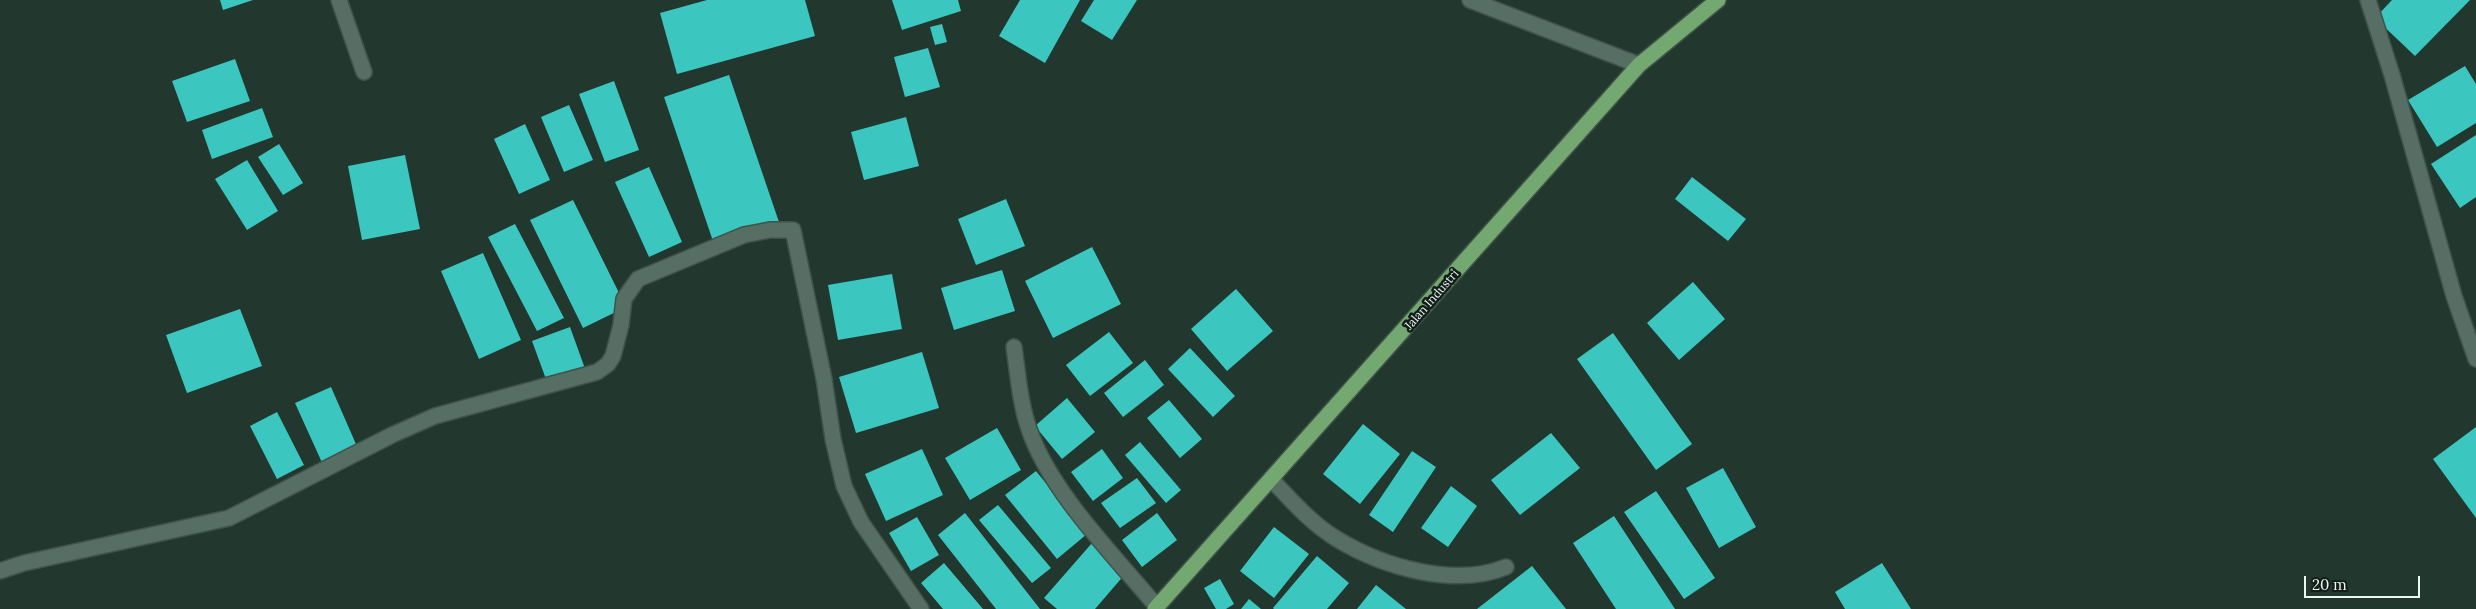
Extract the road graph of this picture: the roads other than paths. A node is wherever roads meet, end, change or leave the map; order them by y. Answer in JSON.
{"nodes":[{"id":1,"x":339,"y":0,"type":"edge"},
{"id":2,"x":1470,"y":0,"type":"edge"},
{"id":3,"x":1718,"y":0,"type":"edge"},
{"id":4,"x":2368,"y":0,"type":"edge"},
{"id":5,"x":1639,"y":65,"type":"junction"},
{"id":6,"x":364,"y":72,"type":"dead end"},
{"id":7,"x":1014,"y":347,"type":"dead end"},
{"id":8,"x":2476,"y":359,"type":"edge"},
{"id":9,"x":1272,"y":480,"type":"junction"},
{"id":10,"x":1506,"y":567,"type":"dead end"},
{"id":11,"x":0,"y":571,"type":"edge"},
{"id":12,"x":1156,"y":608,"type":"edge"},
{"id":13,"x":921,"y":609,"type":"edge"}],
"edges":[{"from":1,"to":6,"type":"street"},
{"from":2,"to":5,"type":"street"},
{"from":3,"to":5,"type":"main road","name":"Jalan Industri"},
{"from":4,"to":8,"type":"street"},
{"from":5,"to":9,"type":"main road","name":"Jalan Industri"},
{"from":7,"to":12,"type":"street"},
{"from":9,"to":10,"type":"street"},
{"from":9,"to":12,"type":"main road","name":"Jalan Industri"},
{"from":11,"to":13,"type":"street"}]}
